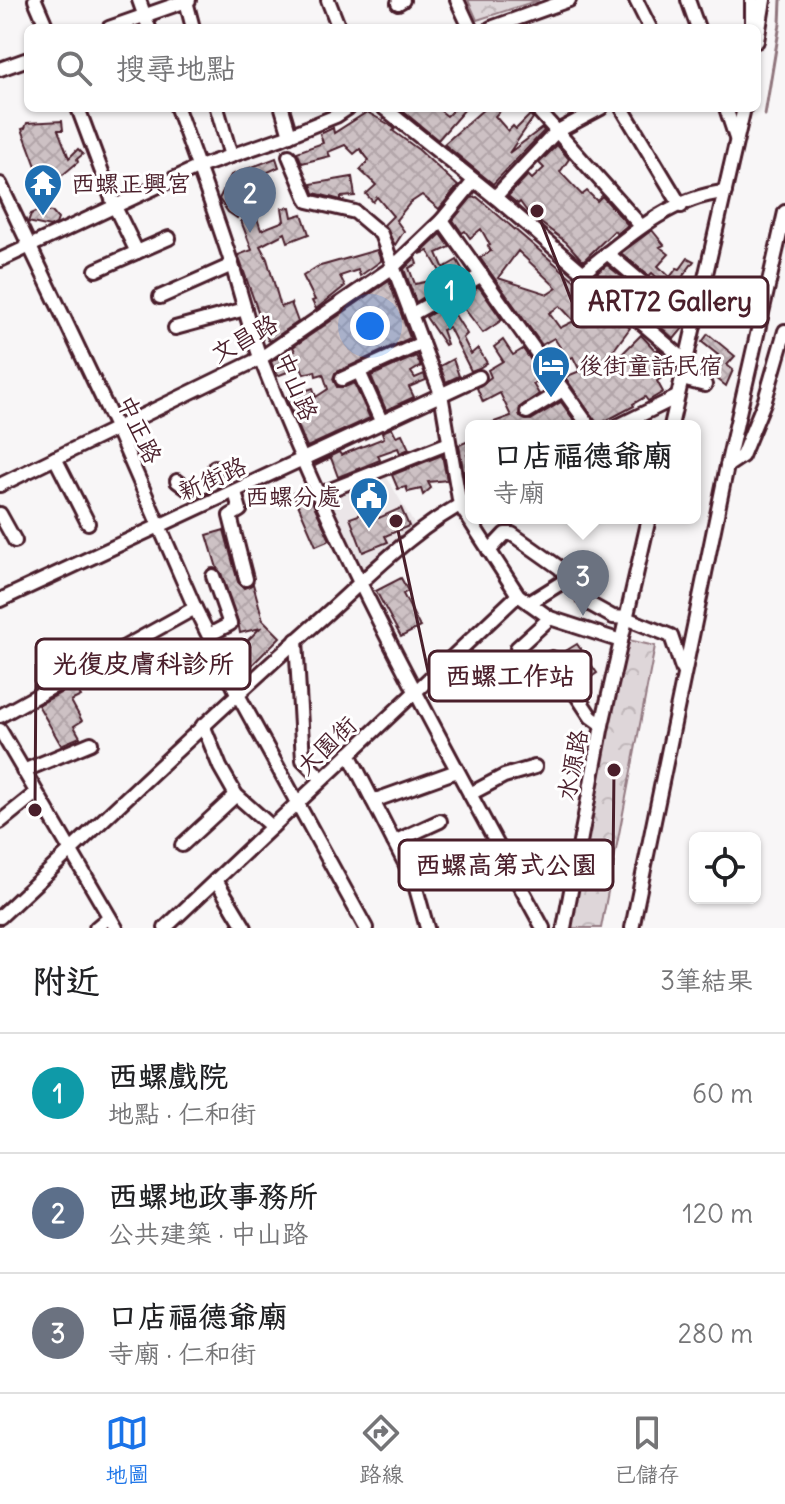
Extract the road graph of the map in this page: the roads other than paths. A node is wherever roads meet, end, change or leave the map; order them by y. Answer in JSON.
{"nodes":[{"id":1,"x":35,"y":0,"type":"edge"},
{"id":2,"x":139,"y":0,"type":"edge"},
{"id":3,"x":328,"y":0,"type":"edge"},
{"id":4,"x":457,"y":0,"type":"edge"},
{"id":5,"x":569,"y":0,"type":"edge"},
{"id":6,"x":636,"y":0,"type":"edge"},
{"id":7,"x":688,"y":0,"type":"edge"},
{"id":8,"x":752,"y":0,"type":"edge"},
{"id":9,"x":764,"y":0,"type":"edge"},
{"id":10,"x":188,"y":1,"type":"edge"},
{"id":11,"x":144,"y":14,"type":"junction"},
{"id":12,"x":45,"y":24,"type":"edge"},
{"id":13,"x":119,"y":24,"type":"edge"},
{"id":14,"x":148,"y":24,"type":"edge"},
{"id":15,"x":192,"y":24,"type":"edge"},
{"id":16,"x":337,"y":24,"type":"edge"},
{"id":17,"x":468,"y":24,"type":"edge"},
{"id":18,"x":502,"y":24,"type":"edge"},
{"id":19,"x":648,"y":24,"type":"edge"},
{"id":20,"x":697,"y":24,"type":"edge"},
{"id":21,"x":752,"y":24,"type":"edge"},
{"id":22,"x":760,"y":24,"type":"edge"},
{"id":23,"x":24,"y":60,"type":"edge"},
{"id":24,"x":0,"y":69,"type":"edge"},
{"id":25,"x":79,"y":112,"type":"edge"},
{"id":26,"x":178,"y":112,"type":"edge"},
{"id":27,"x":218,"y":112,"type":"edge"},
{"id":28,"x":283,"y":112,"type":"edge"},
{"id":29,"x":342,"y":112,"type":"edge"},
{"id":30,"x":389,"y":112,"type":"edge"},
{"id":31,"x":539,"y":112,"type":"edge"},
{"id":32,"x":594,"y":112,"type":"edge"},
{"id":33,"x":629,"y":112,"type":"edge"},
{"id":34,"x":727,"y":112,"type":"edge"},
{"id":35,"x":743,"y":112,"type":"edge"},
{"id":36,"x":556,"y":132,"type":"junction"},
{"id":37,"x":290,"y":135,"type":"junction"},
{"id":38,"x":737,"y":141,"type":"junction"},
{"id":39,"x":231,"y":156,"type":"junction"},
{"id":40,"x":289,"y":156,"type":"dead end"},
{"id":41,"x":199,"y":167,"type":"junction"},
{"id":42,"x":474,"y":181,"type":"junction"},
{"id":43,"x":0,"y":184,"type":"edge"},
{"id":44,"x":725,"y":192,"type":"junction"},
{"id":45,"x":495,"y":197,"type":"junction"},
{"id":46,"x":681,"y":206,"type":"junction"},
{"id":47,"x":115,"y":207,"type":"junction"},
{"id":48,"x":785,"y":212,"type":"edge"},
{"id":49,"x":442,"y":220,"type":"junction"},
{"id":50,"x":641,"y":226,"type":"junction"},
{"id":51,"x":169,"y":238,"type":"dead end"},
{"id":52,"x":30,"y":248,"type":"junction"},
{"id":53,"x":137,"y":252,"type":"junction"},
{"id":54,"x":607,"y":253,"type":"junction"},
{"id":55,"x":0,"y":260,"type":"edge"},
{"id":56,"x":232,"y":265,"type":"junction"},
{"id":57,"x":393,"y":267,"type":"junction"},
{"id":58,"x":96,"y":270,"type":"dead end"},
{"id":59,"x":584,"y":272,"type":"junction"},
{"id":60,"x":482,"y":275,"type":"junction"},
{"id":61,"x":160,"y":297,"type":"dead end"},
{"id":62,"x":245,"y":309,"type":"junction"},
{"id":63,"x":412,"y":314,"type":"junction"},
{"id":64,"x":695,"y":321,"type":"junction"},
{"id":65,"x":175,"y":328,"type":"dead end"},
{"id":66,"x":785,"y":331,"type":"edge"},
{"id":67,"x":422,"y":343,"type":"junction"},
{"id":68,"x":261,"y":358,"type":"junction"},
{"id":69,"x":686,"y":361,"type":"junction"},
{"id":70,"x":360,"y":374,"type":"dead end"},
{"id":71,"x":479,"y":377,"type":"dead end"},
{"id":72,"x":342,"y":379,"type":"dead end"},
{"id":73,"x":682,"y":379,"type":"junction"},
{"id":74,"x":705,"y":385,"type":"dead end"},
{"id":75,"x":563,"y":390,"type":"junction"},
{"id":76,"x":441,"y":394,"type":"junction"},
{"id":77,"x":677,"y":397,"type":"junction"},
{"id":78,"x":527,"y":412,"type":"dead end"},
{"id":79,"x":585,"y":420,"type":"edge"},
{"id":80,"x":630,"y":420,"type":"edge"},
{"id":81,"x":672,"y":420,"type":"edge"},
{"id":82,"x":382,"y":423,"type":"junction"},
{"id":83,"x":116,"y":427,"type":"junction"},
{"id":84,"x":449,"y":443,"type":"junction"},
{"id":85,"x":55,"y":458,"type":"junction"},
{"id":86,"x":305,"y":460,"type":"junction"},
{"id":87,"x":727,"y":466,"type":"junction"},
{"id":88,"x":215,"y":467,"type":"dead end"},
{"id":89,"x":177,"y":481,"type":"dead end"},
{"id":90,"x":0,"y":485,"type":"edge"},
{"id":91,"x":198,"y":489,"type":"junction"},
{"id":92,"x":235,"y":492,"type":"junction"},
{"id":93,"x":320,"y":494,"type":"junction"},
{"id":94,"x":465,"y":502,"type":"edge"},
{"id":95,"x":206,"y":504,"type":"junction"},
{"id":96,"x":0,"y":514,"type":"edge"},
{"id":97,"x":88,"y":523,"type":"dead end"},
{"id":98,"x":476,"y":524,"type":"edge"},
{"id":99,"x":648,"y":524,"type":"edge"},
{"id":100,"x":160,"y":525,"type":"junction"},
{"id":101,"x":15,"y":541,"type":"dead end"},
{"id":102,"x":489,"y":551,"type":"junction"},
{"id":103,"x":213,"y":576,"type":"dead end"},
{"id":104,"x":569,"y":578,"type":"junction"},
{"id":105,"x":246,"y":579,"type":"dead end"},
{"id":106,"x":360,"y":584,"type":"junction"},
{"id":107,"x":518,"y":595,"type":"junction"},
{"id":108,"x":0,"y":600,"type":"edge"},
{"id":109,"x":529,"y":603,"type":"junction"},
{"id":110,"x":195,"y":608,"type":"junction"},
{"id":111,"x":550,"y":618,"type":"junction"},
{"id":112,"x":626,"y":618,"type":"junction"},
{"id":113,"x":209,"y":635,"type":"junction"},
{"id":114,"x":296,"y":640,"type":"junction"},
{"id":115,"x":621,"y":641,"type":"junction"},
{"id":116,"x":517,"y":648,"type":"dead end"},
{"id":117,"x":552,"y":658,"type":"dead end"},
{"id":118,"x":684,"y":674,"type":"junction"},
{"id":119,"x":414,"y":692,"type":"junction"},
{"id":120,"x":237,"y":693,"type":"junction"},
{"id":121,"x":0,"y":716,"type":"edge"},
{"id":122,"x":203,"y":725,"type":"junction"},
{"id":123,"x":602,"y":725,"type":"junction"},
{"id":124,"x":0,"y":730,"type":"edge"},
{"id":125,"x":91,"y":743,"type":"dead end"},
{"id":126,"x":12,"y":752,"type":"junction"},
{"id":127,"x":349,"y":754,"type":"junction"},
{"id":128,"x":0,"y":761,"type":"edge"},
{"id":129,"x":535,"y":767,"type":"dead end"},
{"id":130,"x":23,"y":771,"type":"junction"},
{"id":131,"x":457,"y":771,"type":"junction"},
{"id":132,"x":322,"y":779,"type":"junction"},
{"id":133,"x":36,"y":793,"type":"junction"},
{"id":134,"x":470,"y":794,"type":"junction"},
{"id":135,"x":236,"y":795,"type":"junction"},
{"id":136,"x":373,"y":801,"type":"junction"},
{"id":137,"x":297,"y":803,"type":"junction"},
{"id":138,"x":440,"y":821,"type":"dead end"},
{"id":139,"x":0,"y":822,"type":"edge"},
{"id":140,"x":272,"y":827,"type":"junction"},
{"id":141,"x":394,"y":842,"type":"junction"},
{"id":142,"x":182,"y":845,"type":"dead end"},
{"id":143,"x":71,"y":850,"type":"junction"},
{"id":144,"x":216,"y":880,"type":"junction"},
{"id":145,"x":0,"y":917,"type":"edge"},
{"id":146,"x":112,"y":922,"type":"edge"},
{"id":147,"x":96,"y":928,"type":"edge"},
{"id":148,"x":165,"y":928,"type":"edge"},
{"id":149,"x":245,"y":928,"type":"edge"},
{"id":150,"x":366,"y":928,"type":"edge"},
{"id":151,"x":427,"y":928,"type":"edge"},
{"id":152,"x":543,"y":928,"type":"edge"},
{"id":153,"x":564,"y":928,"type":"edge"},
{"id":154,"x":632,"y":928,"type":"edge"}],
"edges":[{"from":1,"to":12,"type":"street"},
{"from":2,"to":11,"type":"street"},
{"from":3,"to":16,"type":"street"},
{"from":4,"to":17,"type":"street"},
{"from":5,"to":18,"type":"street"},
{"from":6,"to":19,"type":"street"},
{"from":7,"to":20,"type":"street"},
{"from":8,"to":21,"type":"street"},
{"from":9,"to":22,"type":"street"},
{"from":10,"to":11,"type":"street"},
{"from":10,"to":15,"type":"street"},
{"from":11,"to":13,"type":"street"},
{"from":11,"to":14,"type":"street"},
{"from":23,"to":24,"type":"street"},
{"from":25,"to":47,"type":"street"},
{"from":26,"to":41,"type":"street","name":"中山路"},
{"from":27,"to":39,"type":"street"},
{"from":28,"to":37,"type":"street"},
{"from":29,"to":37,"type":"street"},
{"from":30,"to":42,"type":"street"},
{"from":31,"to":36,"type":"street"},
{"from":32,"to":36,"type":"street"},
{"from":33,"to":46,"type":"street"},
{"from":34,"to":38,"type":"street"},
{"from":35,"to":38,"type":"street"},
{"from":36,"to":45,"type":"street"},
{"from":36,"to":50,"type":"street"},
{"from":37,"to":39,"type":"street"},
{"from":38,"to":44,"type":"street"},
{"from":39,"to":41,"type":"street"},
{"from":40,"to":57,"type":"street"},
{"from":41,"to":47,"type":"street"},
{"from":41,"to":56,"type":"street","name":"中山路"},
{"from":42,"to":45,"type":"street"},
{"from":42,"to":49,"type":"street","name":"文昌路"},
{"from":43,"to":52,"type":"street","name":"中正路"},
{"from":44,"to":46,"type":"street"},
{"from":44,"to":64,"type":"street"},
{"from":45,"to":59,"type":"street"},
{"from":46,"to":50,"type":"street"},
{"from":47,"to":52,"type":"street"},
{"from":47,"to":53,"type":"street"},
{"from":48,"to":87,"type":"street"},
{"from":49,"to":57,"type":"street","name":"文昌路"},
{"from":49,"to":60,"type":"street"},
{"from":50,"to":54,"type":"street"},
{"from":51,"to":53,"type":"street"},
{"from":52,"to":55,"type":"street"},
{"from":52,"to":83,"type":"street","name":"中正路"},
{"from":53,"to":58,"type":"street"},
{"from":54,"to":59,"type":"street"},
{"from":54,"to":64,"type":"street"},
{"from":56,"to":61,"type":"street"},
{"from":56,"to":62,"type":"street","name":"中山路"},
{"from":57,"to":63,"type":"street"},
{"from":57,"to":68,"type":"street","name":"文昌路"},
{"from":59,"to":69,"type":"street"},
{"from":60,"to":63,"type":"street"},
{"from":60,"to":75,"type":"street"},
{"from":62,"to":65,"type":"street"},
{"from":62,"to":68,"type":"street","name":"中山路"},
{"from":63,"to":67,"type":"street"},
{"from":64,"to":69,"type":"street"},
{"from":66,"to":87,"type":"street"},
{"from":67,"to":72,"type":"street"},
{"from":67,"to":76,"type":"street"},
{"from":68,"to":83,"type":"street","name":"文昌路"},
{"from":68,"to":86,"type":"street","name":"中山路"},
{"from":69,"to":73,"type":"street"},
{"from":70,"to":82,"type":"street"},
{"from":71,"to":76,"type":"street","name":"新街路"},
{"from":73,"to":74,"type":"street"},
{"from":73,"to":77,"type":"street"},
{"from":75,"to":78,"type":"street"},
{"from":75,"to":79,"type":"street"},
{"from":76,"to":82,"type":"street","name":"新街路"},
{"from":76,"to":84,"type":"street"},
{"from":77,"to":80,"type":"street"},
{"from":77,"to":81,"type":"street"},
{"from":82,"to":86,"type":"street","name":"新街路"},
{"from":83,"to":85,"type":"street","name":"文昌路"},
{"from":83,"to":100,"type":"street","name":"中正路"},
{"from":84,"to":93,"type":"street"},
{"from":84,"to":94,"type":"street"},
{"from":85,"to":90,"type":"street","name":"文昌路"},
{"from":85,"to":97,"type":"street"},
{"from":86,"to":92,"type":"street","name":"新街路"},
{"from":86,"to":93,"type":"street","name":"中山路"},
{"from":87,"to":118,"type":"street"},
{"from":88,"to":91,"type":"street"},
{"from":89,"to":91,"type":"street"},
{"from":91,"to":95,"type":"street"},
{"from":92,"to":95,"type":"street","name":"新街路"},
{"from":92,"to":105,"type":"street"},
{"from":93,"to":106,"type":"street","name":"中山路"},
{"from":94,"to":106,"type":"street"},
{"from":95,"to":100,"type":"street","name":"新街路"},
{"from":96,"to":101,"type":"street"},
{"from":98,"to":102,"type":"street"},
{"from":99,"to":112,"type":"street","name":"水源路"},
{"from":100,"to":108,"type":"street","name":"新街路"},
{"from":100,"to":110,"type":"street","name":"中正路"},
{"from":102,"to":104,"type":"street"},
{"from":102,"to":107,"type":"street"},
{"from":103,"to":113,"type":"street"},
{"from":104,"to":109,"type":"street"},
{"from":104,"to":112,"type":"street"},
{"from":106,"to":114,"type":"street"},
{"from":106,"to":119,"type":"street","name":"中山路"},
{"from":107,"to":109,"type":"street"},
{"from":107,"to":119,"type":"street","name":"大園街"},
{"from":109,"to":111,"type":"street"},
{"from":110,"to":113,"type":"street","name":"中正路"},
{"from":110,"to":121,"type":"street"},
{"from":111,"to":115,"type":"street"},
{"from":111,"to":116,"type":"street"},
{"from":112,"to":115,"type":"street","name":"水源路"},
{"from":112,"to":118,"type":"street"},
{"from":113,"to":120,"type":"street","name":"中正路"},
{"from":114,"to":120,"type":"street"},
{"from":114,"to":132,"type":"street"},
{"from":115,"to":123,"type":"street","name":"水源路"},
{"from":117,"to":123,"type":"street"},
{"from":118,"to":154,"type":"street"},
{"from":119,"to":127,"type":"street","name":"大園街"},
{"from":119,"to":131,"type":"street","name":"中山路"},
{"from":120,"to":122,"type":"street"},
{"from":120,"to":137,"type":"street","name":"中正路"},
{"from":122,"to":135,"type":"street"},
{"from":122,"to":143,"type":"street"},
{"from":123,"to":153,"type":"street","name":"水源路"},
{"from":124,"to":126,"type":"street"},
{"from":125,"to":130,"type":"street"},
{"from":126,"to":128,"type":"street"},
{"from":126,"to":130,"type":"street"},
{"from":127,"to":132,"type":"street","name":"大園街"},
{"from":127,"to":136,"type":"street"},
{"from":129,"to":134,"type":"street"},
{"from":130,"to":133,"type":"street"},
{"from":131,"to":134,"type":"street","name":"中山路"},
{"from":131,"to":136,"type":"street"},
{"from":132,"to":137,"type":"street","name":"大園街"},
{"from":133,"to":139,"type":"street"},
{"from":133,"to":143,"type":"street"},
{"from":134,"to":152,"type":"street","name":"中山路"},
{"from":135,"to":140,"type":"street"},
{"from":135,"to":142,"type":"street"},
{"from":136,"to":141,"type":"street"},
{"from":137,"to":140,"type":"street","name":"大園街"},
{"from":137,"to":150,"type":"street","name":"中正路"},
{"from":138,"to":141,"type":"street"},
{"from":140,"to":144,"type":"street","name":"大園街"},
{"from":141,"to":151,"type":"street"},
{"from":143,"to":145,"type":"street"},
{"from":143,"to":146,"type":"street"},
{"from":144,"to":148,"type":"street","name":"大園街"},
{"from":144,"to":149,"type":"street"},
{"from":146,"to":147,"type":"street"}]}
